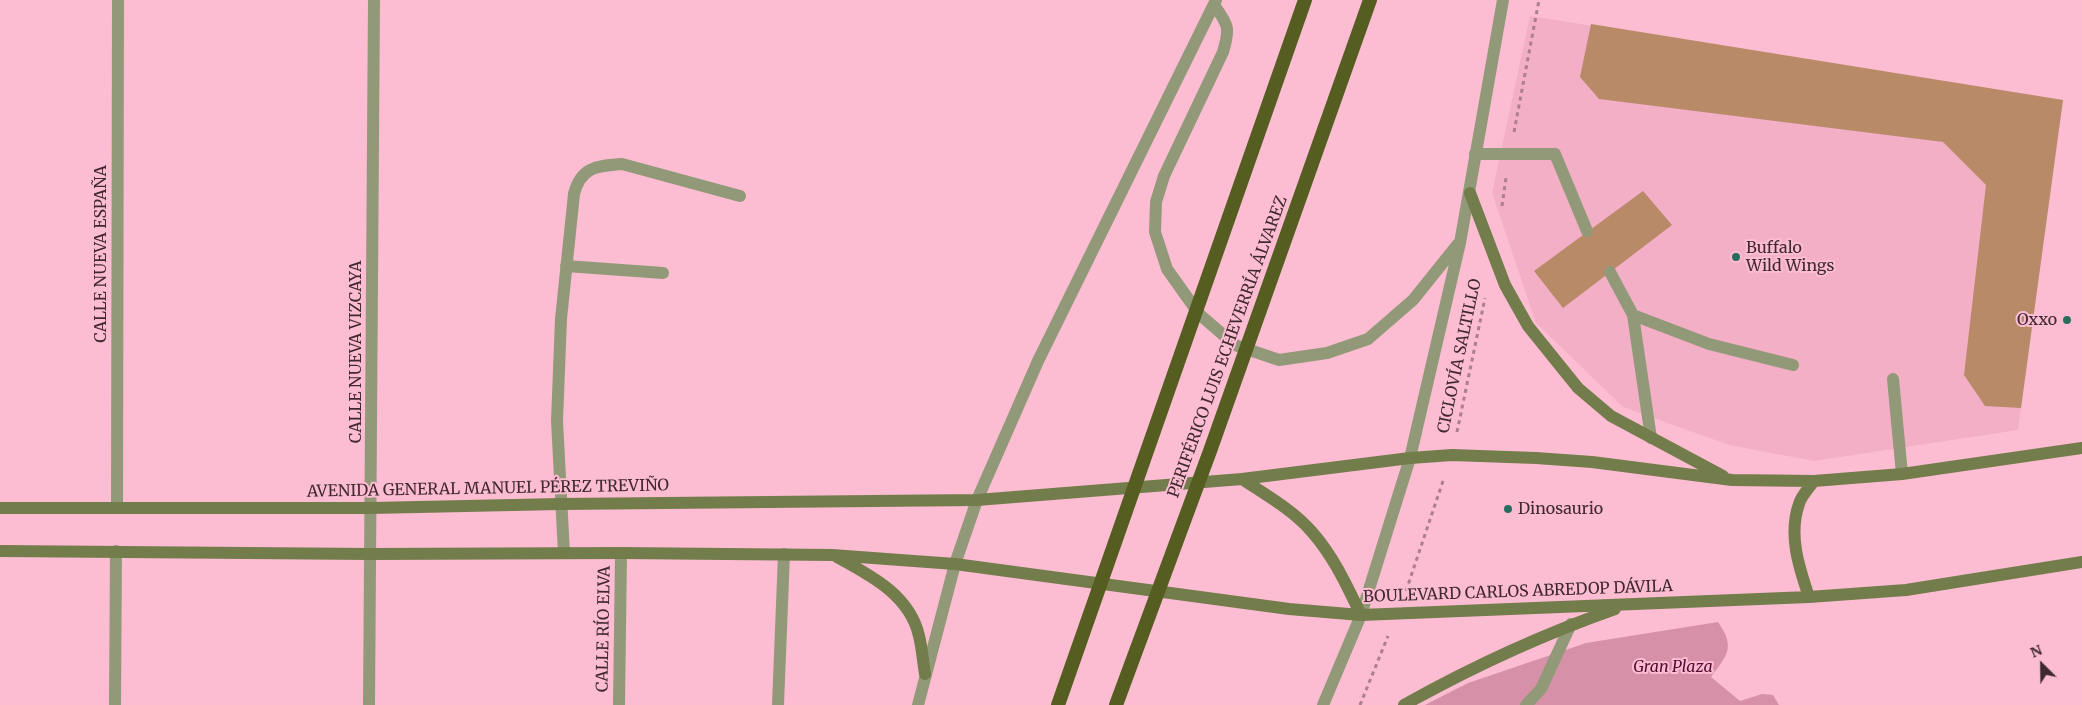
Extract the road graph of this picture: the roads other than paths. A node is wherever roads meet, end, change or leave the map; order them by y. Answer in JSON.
{"nodes":[{"id":1,"x":118,"y":0,"type":"edge"},
{"id":2,"x":374,"y":0,"type":"edge"},
{"id":3,"x":1305,"y":0,"type":"edge"},
{"id":4,"x":1370,"y":0,"type":"edge"},
{"id":5,"x":1503,"y":0,"type":"edge"},
{"id":6,"x":1212,"y":2,"type":"edge"},
{"id":7,"x":1475,"y":154,"type":"junction"},
{"id":8,"x":1470,"y":193,"type":"junction"},
{"id":9,"x":740,"y":196,"type":"dead end"},
{"id":10,"x":1587,"y":231,"type":"dead end"},
{"id":11,"x":1460,"y":243,"type":"junction"},
{"id":12,"x":566,"y":266,"type":"junction"},
{"id":13,"x":1610,"y":272,"type":"dead end"},
{"id":14,"x":663,"y":273,"type":"dead end"},
{"id":15,"x":1633,"y":315,"type":"junction"},
{"id":16,"x":1792,"y":365,"type":"dead end"},
{"id":17,"x":1893,"y":379,"type":"dead end"},
{"id":18,"x":1651,"y":438,"type":"junction"},
{"id":19,"x":2082,"y":448,"type":"edge"},
{"id":20,"x":1410,"y":458,"type":"junction"},
{"id":21,"x":1902,"y":474,"type":"junction"},
{"id":22,"x":1242,"y":478,"type":"junction"},
{"id":23,"x":1732,"y":480,"type":"junction"},
{"id":24,"x":1814,"y":481,"type":"junction"},
{"id":25,"x":977,"y":500,"type":"junction"},
{"id":26,"x":560,"y":504,"type":"junction"},
{"id":27,"x":0,"y":508,"type":"edge"},
{"id":28,"x":117,"y":508,"type":"junction"},
{"id":29,"x":371,"y":508,"type":"junction"},
{"id":30,"x":0,"y":551,"type":"edge"},
{"id":31,"x":116,"y":551,"type":"junction"},
{"id":32,"x":564,"y":552,"type":"junction"},
{"id":33,"x":621,"y":553,"type":"junction"},
{"id":34,"x":370,"y":554,"type":"junction"},
{"id":35,"x":784,"y":554,"type":"junction"},
{"id":36,"x":832,"y":555,"type":"junction"},
{"id":37,"x":2082,"y":562,"type":"edge"},
{"id":38,"x":955,"y":564,"type":"junction"},
{"id":39,"x":1809,"y":596,"type":"junction"},
{"id":40,"x":1628,"y":604,"type":"junction"},
{"id":41,"x":1361,"y":614,"type":"junction"},
{"id":42,"x":1571,"y":624,"type":"junction"},
{"id":43,"x":925,"y":674,"type":"junction"},
{"id":44,"x":115,"y":705,"type":"edge"},
{"id":45,"x":369,"y":705,"type":"edge"},
{"id":46,"x":619,"y":705,"type":"edge"},
{"id":47,"x":778,"y":705,"type":"edge"},
{"id":48,"x":918,"y":705,"type":"edge"},
{"id":49,"x":1058,"y":705,"type":"edge"},
{"id":50,"x":1116,"y":705,"type":"edge"},
{"id":51,"x":1323,"y":705,"type":"edge"},
{"id":52,"x":1404,"y":705,"type":"edge"},
{"id":53,"x":1526,"y":705,"type":"edge"}],
"edges":[{"from":1,"to":28,"type":"street","name":"CALLE NUEVA ESPAÑA"},
{"from":2,"to":29,"type":"street","name":"CALLE NUEVA VIZCAYA"},
{"from":3,"to":49,"type":"highway","bridge":true},
{"from":4,"to":50,"type":"highway","name":"PERIFÉRICO LUIS ECHEVERRÍA ÁLVAREZ","bridge":true},
{"from":5,"to":7,"type":"street"},
{"from":6,"to":11,"type":"street"},
{"from":6,"to":25,"type":"street"},
{"from":7,"to":8,"type":"street"},
{"from":7,"to":10,"type":"street"},
{"from":8,"to":11,"type":"street"},
{"from":8,"to":18,"type":"main road"},
{"from":9,"to":12,"type":"street"},
{"from":11,"to":20,"type":"street"},
{"from":12,"to":14,"type":"street"},
{"from":12,"to":26,"type":"street"},
{"from":13,"to":15,"type":"street"},
{"from":15,"to":16,"type":"street"},
{"from":15,"to":18,"type":"street"},
{"from":17,"to":21,"type":"street"},
{"from":18,"to":23,"type":"main road"},
{"from":19,"to":21,"type":"main road"},
{"from":20,"to":22,"type":"main road"},
{"from":20,"to":23,"type":"main road"},
{"from":20,"to":41,"type":"street"},
{"from":21,"to":24,"type":"main road"},
{"from":22,"to":25,"type":"main road"},
{"from":22,"to":41,"type":"main road"},
{"from":23,"to":24,"type":"main road"},
{"from":24,"to":39,"type":"main road"},
{"from":25,"to":26,"type":"main road","name":"AVENIDA GENERAL MANUEL PÉREZ TREVIÑO"},
{"from":25,"to":38,"type":"street"},
{"from":26,"to":29,"type":"main road","name":"AVENIDA GENERAL MANUEL PÉREZ TREVIÑO"},
{"from":26,"to":32,"type":"street"},
{"from":27,"to":28,"type":"main road","name":"AVENIDA GENERAL MANUEL PÉREZ TREVIÑO"},
{"from":28,"to":29,"type":"main road","name":"AVENIDA GENERAL MANUEL PÉREZ TREVIÑO"},
{"from":29,"to":34,"type":"street","name":"CALLE NUEVA VIZCAYA"},
{"from":30,"to":31,"type":"main road"},
{"from":31,"to":34,"type":"main road"},
{"from":31,"to":44,"type":"street"},
{"from":32,"to":33,"type":"main road"},
{"from":32,"to":34,"type":"main road"},
{"from":33,"to":35,"type":"main road"},
{"from":33,"to":46,"type":"street","name":"CALLE RÍO ELVA"},
{"from":34,"to":45,"type":"street","name":"CALLE NUEVA VIZCAYA"},
{"from":35,"to":36,"type":"main road"},
{"from":35,"to":47,"type":"street"},
{"from":36,"to":38,"type":"main road"},
{"from":36,"to":43,"type":"main road"},
{"from":37,"to":39,"type":"main road","name":"BOULEVARD CARLOS ABREDOP DÁVILA"},
{"from":38,"to":41,"type":"main road","name":"BOULEVARD CARLOS ABREDOP DÁVILA"},
{"from":38,"to":43,"type":"street"},
{"from":39,"to":40,"type":"main road","name":"BOULEVARD CARLOS ABREDOP DÁVILA"},
{"from":40,"to":41,"type":"main road","name":"BOULEVARD CARLOS ABREDOP DÁVILA"},
{"from":40,"to":42,"type":"main road"},
{"from":41,"to":51,"type":"street"},
{"from":42,"to":52,"type":"main road"},
{"from":42,"to":53,"type":"street"},
{"from":43,"to":48,"type":"street"}]}
